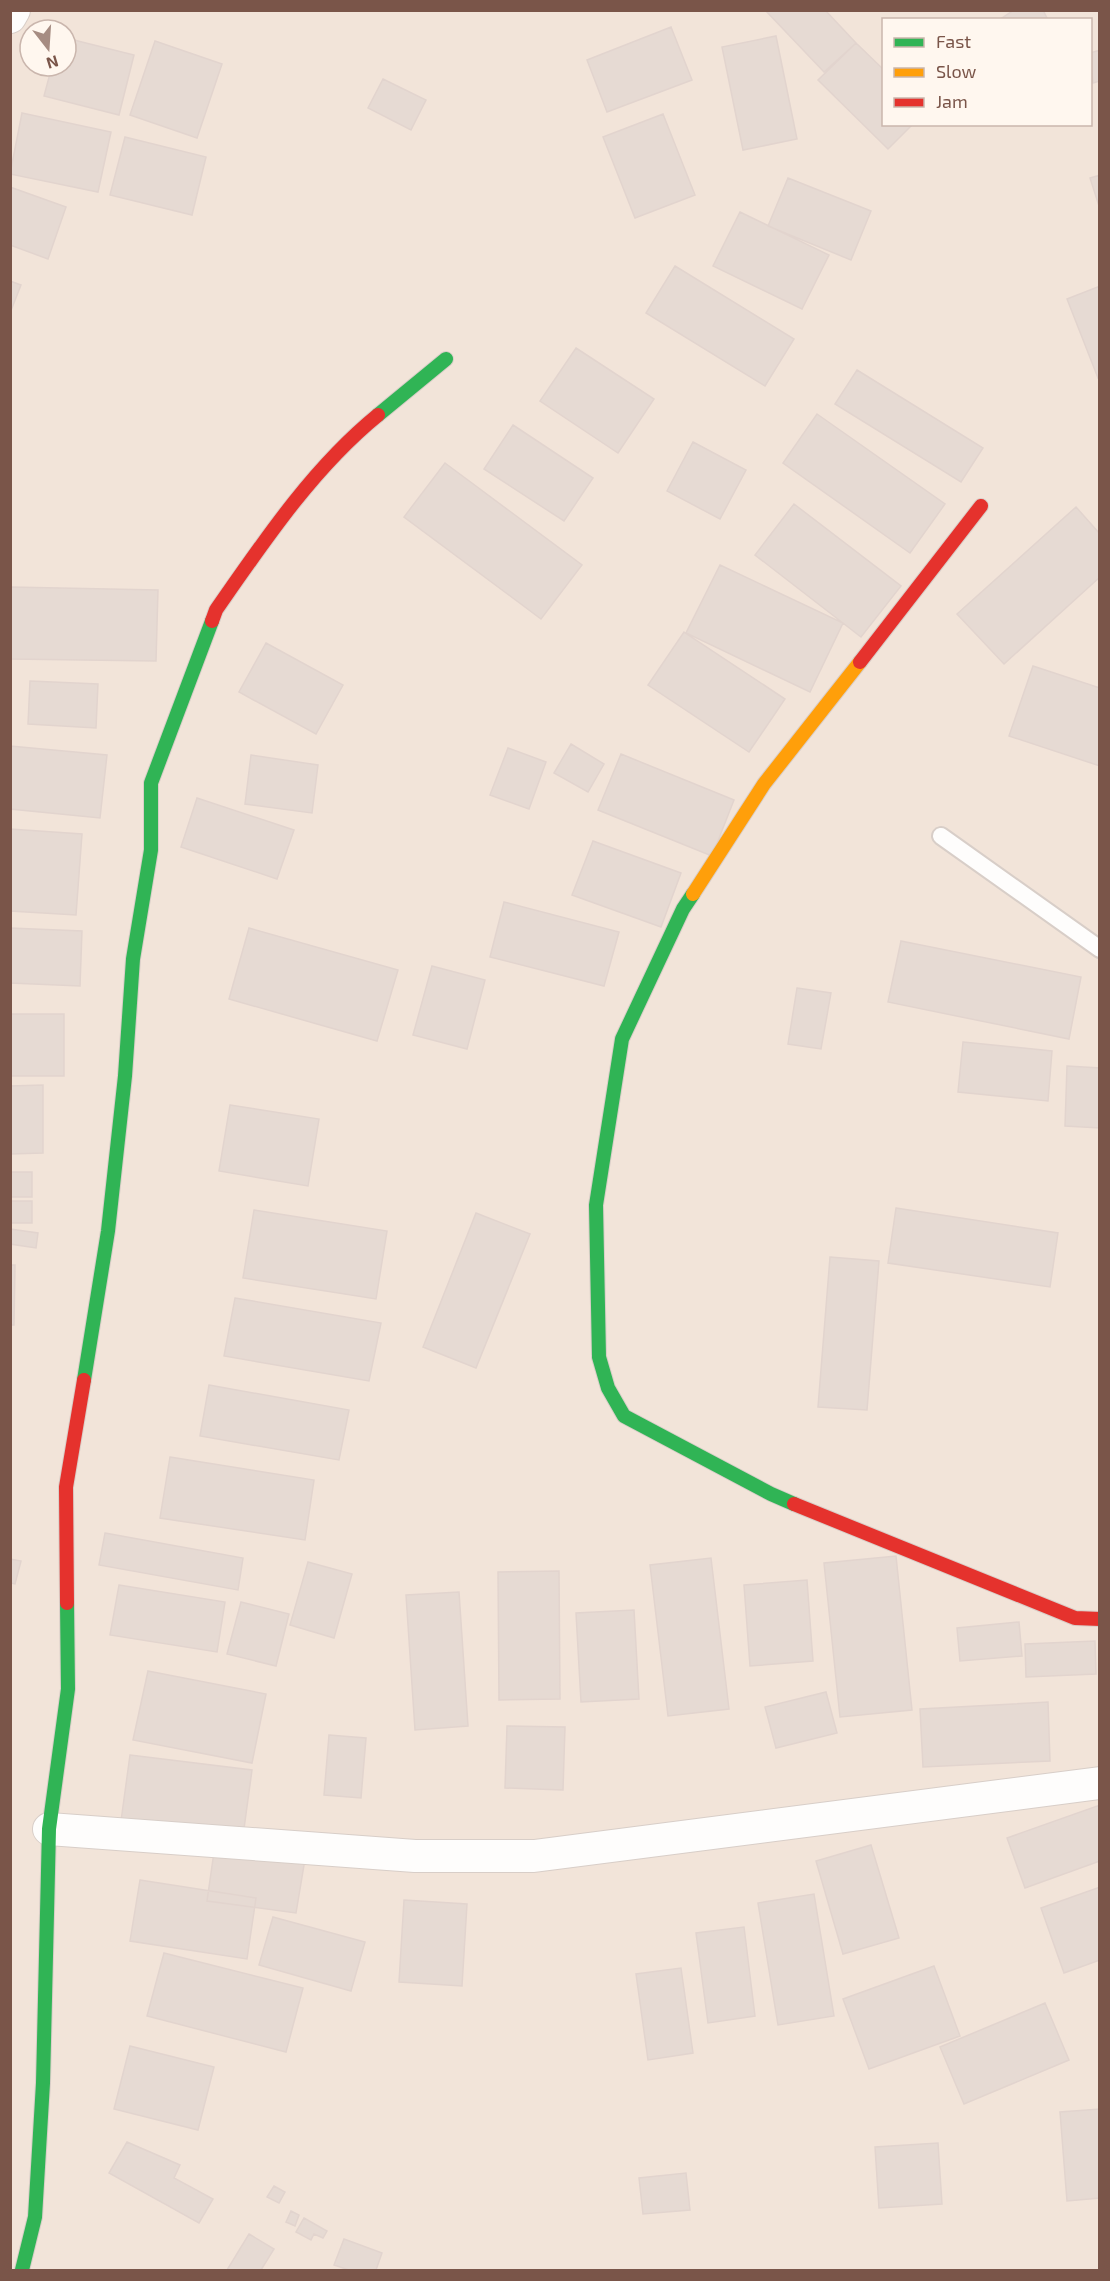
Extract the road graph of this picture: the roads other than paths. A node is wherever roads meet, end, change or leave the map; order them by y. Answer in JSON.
{"nodes":[{"id":1,"x":14,"y":10,"type":"edge"},
{"id":2,"x":10,"y":17,"type":"edge"},
{"id":3,"x":446,"y":358,"type":"dead end"},
{"id":4,"x":981,"y":506,"type":"dead end"},
{"id":5,"x":941,"y":836,"type":"dead end"},
{"id":6,"x":1100,"y":949,"type":"edge"},
{"id":7,"x":1100,"y":1619,"type":"edge"},
{"id":8,"x":1100,"y":1783,"type":"edge"},
{"id":9,"x":49,"y":1829,"type":"junction"},
{"id":10,"x":22,"y":2271,"type":"edge"}],
"edges":[{"from":1,"to":2,"type":"street"},
{"from":3,"to":9,"type":"street"},
{"from":4,"to":7,"type":"street"},
{"from":5,"to":6,"type":"lane"},
{"from":8,"to":9,"type":"street"},
{"from":9,"to":10,"type":"street"}]}
